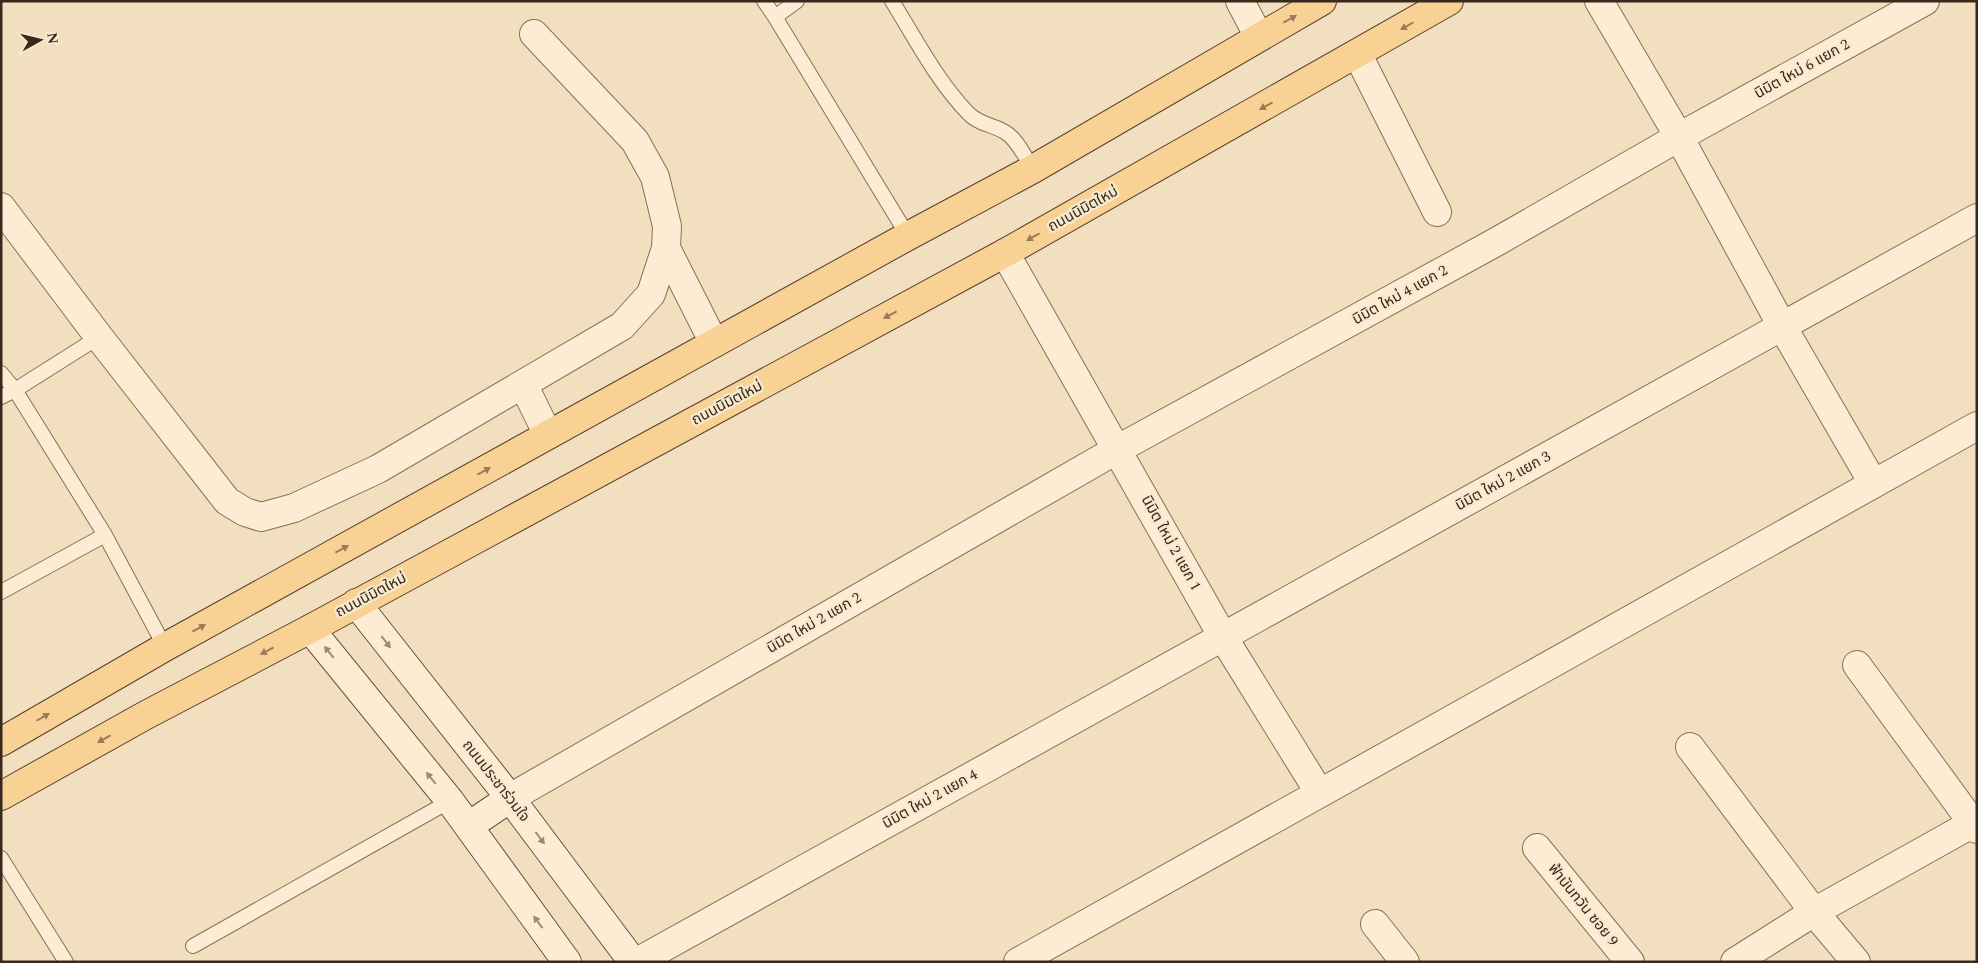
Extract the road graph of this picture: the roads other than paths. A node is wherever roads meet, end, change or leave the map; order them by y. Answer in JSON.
{"nodes":[{"id":1,"x":764,"y":1,"type":"edge"},
{"id":2,"x":797,"y":1,"type":"edge"},
{"id":3,"x":892,"y":1,"type":"edge"},
{"id":4,"x":1240,"y":1,"type":"edge"},
{"id":5,"x":1322,"y":1,"type":"edge"},
{"id":6,"x":1449,"y":1,"type":"edge"},
{"id":7,"x":1598,"y":1,"type":"edge"},
{"id":8,"x":1925,"y":1,"type":"edge"},
{"id":9,"x":776,"y":17,"type":"junction"},
{"id":10,"x":534,"y":34,"type":"dead end"},
{"id":11,"x":1259,"y":37,"type":"junction"},
{"id":12,"x":1358,"y":55,"type":"junction"},
{"id":13,"x":1679,"y":137,"type":"junction"},
{"id":14,"x":1033,"y":168,"type":"junction"},
{"id":15,"x":1,"y":207,"type":"edge"},
{"id":16,"x":1437,"y":212,"type":"dead end"},
{"id":17,"x":1977,"y":218,"type":"edge"},
{"id":18,"x":908,"y":236,"type":"junction"},
{"id":19,"x":666,"y":248,"type":"junction"},
{"id":20,"x":1005,"y":253,"type":"junction"},
{"id":21,"x":1782,"y":326,"type":"junction"},
{"id":22,"x":99,"y":338,"type":"junction"},
{"id":23,"x":714,"y":342,"type":"junction"},
{"id":24,"x":1,"y":373,"type":"edge"},
{"id":25,"x":523,"y":384,"type":"junction"},
{"id":26,"x":15,"y":390,"type":"junction"},
{"id":27,"x":1,"y":397,"type":"edge"},
{"id":28,"x":1977,"y":426,"type":"edge"},
{"id":29,"x":548,"y":435,"type":"junction"},
{"id":30,"x":1118,"y":449,"type":"junction"},
{"id":31,"x":1874,"y":483,"type":"junction"},
{"id":32,"x":105,"y":535,"type":"junction"},
{"id":33,"x":1,"y":592,"type":"edge"},
{"id":34,"x":356,"y":603,"type":"junction"},
{"id":35,"x":310,"y":629,"type":"junction"},
{"id":36,"x":1223,"y":637,"type":"junction"},
{"id":37,"x":165,"y":646,"type":"junction"},
{"id":38,"x":1857,"y":665,"type":"dead end"},
{"id":39,"x":1,"y":742,"type":"edge"},
{"id":40,"x":1690,"y":748,"type":"dead end"},
{"id":41,"x":1319,"y":792,"type":"junction"},
{"id":42,"x":1,"y":796,"type":"edge"},
{"id":43,"x":510,"y":798,"type":"junction"},
{"id":44,"x":450,"y":802,"type":"junction"},
{"id":45,"x":1976,"y":825,"type":"edge"},
{"id":46,"x":469,"y":826,"type":"junction"},
{"id":47,"x":1537,"y":848,"type":"dead end"},
{"id":48,"x":1,"y":858,"type":"edge"},
{"id":49,"x":1814,"y":912,"type":"junction"},
{"id":50,"x":1375,"y":924,"type":"dead end"},
{"id":51,"x":193,"y":946,"type":"dead end"},
{"id":52,"x":66,"y":962,"type":"edge"},
{"id":53,"x":567,"y":962,"type":"edge"},
{"id":54,"x":633,"y":962,"type":"edge"},
{"id":55,"x":637,"y":962,"type":"edge"},
{"id":56,"x":1018,"y":962,"type":"edge"},
{"id":57,"x":1405,"y":962,"type":"edge"},
{"id":58,"x":1630,"y":962,"type":"edge"},
{"id":59,"x":1735,"y":962,"type":"edge"},
{"id":60,"x":1856,"y":962,"type":"edge"}],
"edges":[{"from":1,"to":9,"type":"lane"},
{"from":2,"to":9,"type":"lane"},
{"from":3,"to":14,"type":"lane"},
{"from":4,"to":11,"type":"street"},
{"from":11,"to":5,"type":"main road","one_way":true},
{"from":6,"to":12,"type":"main road","name":"ถนนนิมิตใหม่","one_way":true},
{"from":7,"to":13,"type":"street"},
{"from":8,"to":13,"type":"street","name":"นิมิต ใหม่ 6 แยก 2"},
{"from":9,"to":18,"type":"lane"},
{"from":10,"to":19,"type":"street"},
{"from":11,"to":14,"type":"main road"},
{"from":12,"to":16,"type":"street"},
{"from":12,"to":20,"type":"main road","name":"ถนนนิมิตใหม่","one_way":true},
{"from":13,"to":21,"type":"street"},
{"from":13,"to":30,"type":"street","name":"นิมิต ใหม่ 4 แยก 2"},
{"from":14,"to":18,"type":"main road"},
{"from":15,"to":22,"type":"street"},
{"from":17,"to":21,"type":"street","name":"นิมิต ใหม่ 2 แยก 3"},
{"from":18,"to":23,"type":"main road"},
{"from":19,"to":23,"type":"street"},
{"from":19,"to":25,"type":"street"},
{"from":20,"to":30,"type":"street","name":"นิมิต ใหม่ 2 แยก 1"},
{"from":20,"to":34,"type":"main road","name":"ถนนนิมิตใหม่","one_way":true},
{"from":21,"to":31,"type":"street"},
{"from":21,"to":36,"type":"street","name":"นิมิต ใหม่ 2 แยก 3"},
{"from":22,"to":25,"type":"street"},
{"from":22,"to":26,"type":"lane"},
{"from":23,"to":29,"type":"main road"},
{"from":24,"to":26,"type":"lane"},
{"from":25,"to":29,"type":"street"},
{"from":26,"to":27,"type":"lane"},
{"from":26,"to":32,"type":"lane"},
{"from":28,"to":31,"type":"street"},
{"from":37,"to":29,"type":"main road","one_way":true},
{"from":30,"to":36,"type":"street","name":"นิมิต ใหม่ 2 แยก 1"},
{"from":30,"to":43,"type":"street","name":"นิมิต ใหม่ 2 แยก 2"},
{"from":31,"to":41,"type":"street"},
{"from":32,"to":33,"type":"lane"},
{"from":32,"to":37,"type":"lane"},
{"from":34,"to":35,"type":"main road","name":"ถนนนิมิตใหม่"},
{"from":34,"to":43,"type":"street","name":"ถนนประชาร่วมใจ","one_way":true},
{"from":35,"to":42,"type":"main road","name":"ถนนนิมิตใหม่","one_way":true},
{"from":44,"to":35,"type":"street","one_way":true},
{"from":36,"to":41,"type":"street","name":"นิมิต ใหม่ 2 แยก 1"},
{"from":36,"to":55,"type":"street","name":"นิมิต ใหม่ 2 แยก 4"},
{"from":39,"to":37,"type":"main road","one_way":true},
{"from":38,"to":45,"type":"street"},
{"from":40,"to":49,"type":"street"},
{"from":41,"to":56,"type":"street"},
{"from":43,"to":46,"type":"street","name":"นิมิต ใหม่ 2 แยก 2"},
{"from":43,"to":54,"type":"street","name":"ถนนประชาร่วมใจ","one_way":true},
{"from":44,"to":46,"type":"street"},
{"from":44,"to":51,"type":"lane"},
{"from":45,"to":49,"type":"street"},
{"from":53,"to":46,"type":"street","one_way":true},
{"from":47,"to":58,"type":"street","name":"ฟ้านันทวัน ซอย 9"},
{"from":48,"to":52,"type":"lane"},
{"from":49,"to":59,"type":"street"},
{"from":49,"to":60,"type":"street"},
{"from":50,"to":57,"type":"street"}]}
